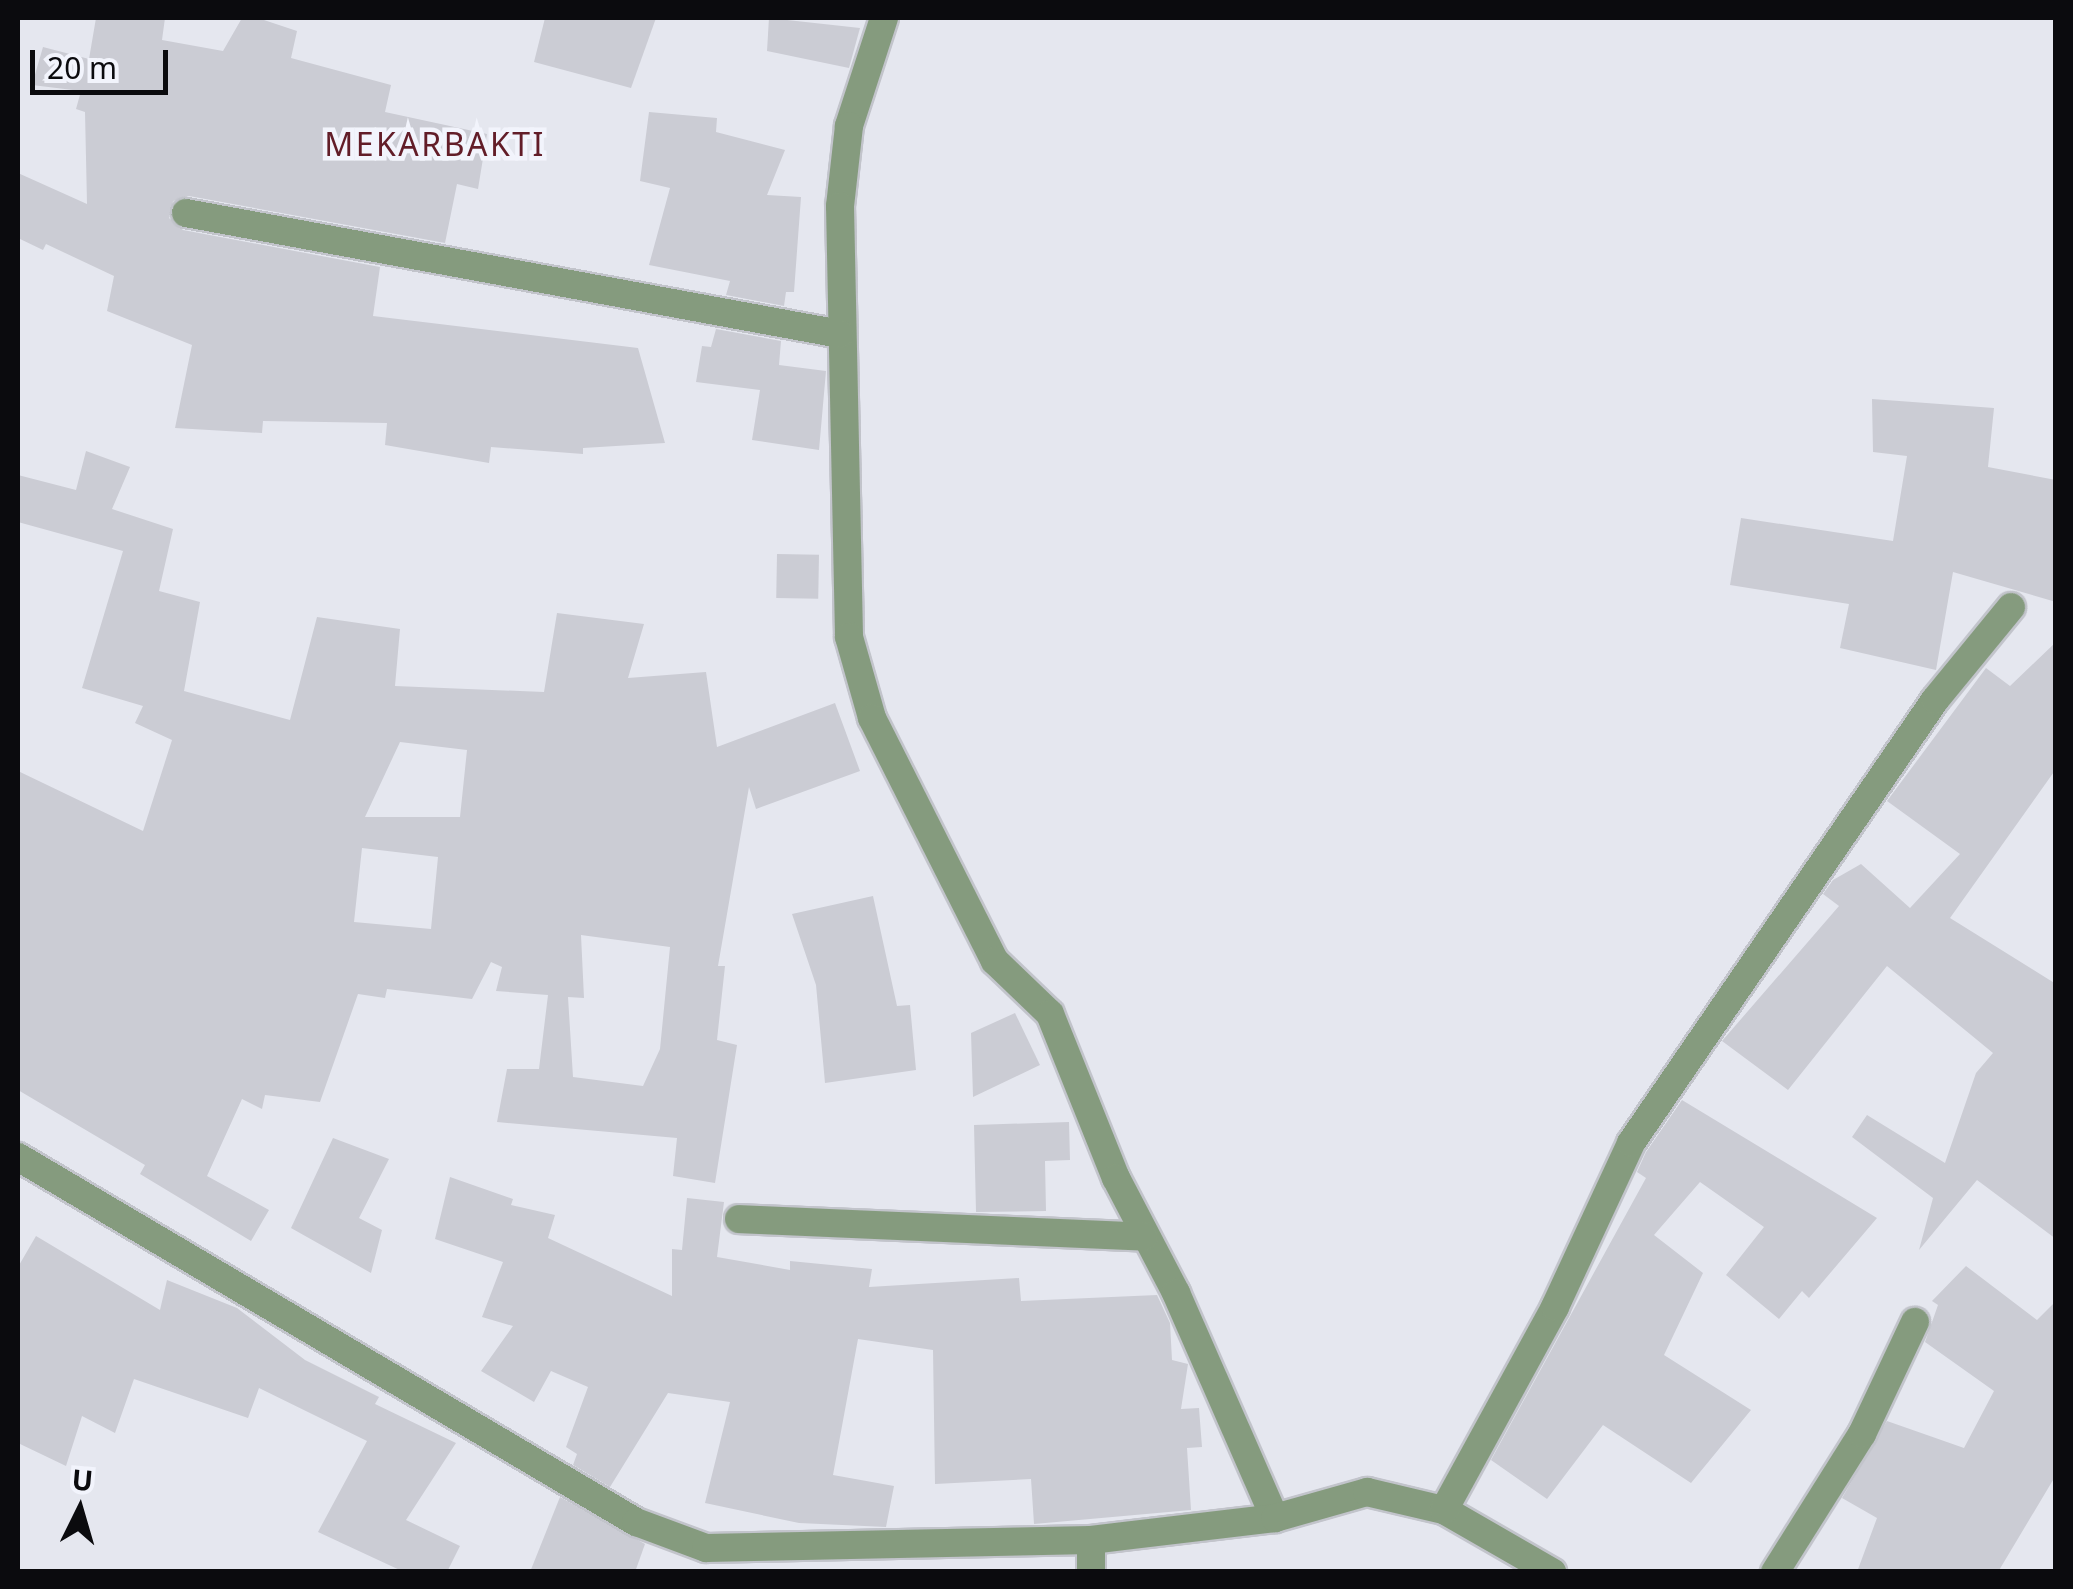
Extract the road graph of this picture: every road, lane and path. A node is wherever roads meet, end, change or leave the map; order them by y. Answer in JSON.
{"nodes":[{"id":1,"x":884,"y":18,"type":"edge"},
{"id":2,"x":186,"y":213,"type":"dead end"},
{"id":3,"x":840,"y":334,"type":"junction"},
{"id":4,"x":2011,"y":607,"type":"dead end"},
{"id":5,"x":18,"y":1157,"type":"edge"},
{"id":6,"x":740,"y":1220,"type":"dead end"},
{"id":7,"x":1144,"y":1237,"type":"junction"},
{"id":8,"x":1915,"y":1322,"type":"dead end"},
{"id":9,"x":1444,"y":1510,"type":"junction"},
{"id":10,"x":1275,"y":1518,"type":"junction"},
{"id":11,"x":1090,"y":1540,"type":"junction"},
{"id":12,"x":1091,"y":1572,"type":"edge"},
{"id":13,"x":1552,"y":1572,"type":"edge"},
{"id":14,"x":1776,"y":1572,"type":"edge"}],
"edges":[{"from":1,"to":3,"type":"street"},
{"from":2,"to":3,"type":"street"},
{"from":3,"to":7,"type":"street"},
{"from":4,"to":9,"type":"street"},
{"from":5,"to":11,"type":"street"},
{"from":6,"to":7,"type":"street"},
{"from":7,"to":10,"type":"street"},
{"from":8,"to":14,"type":"street"},
{"from":9,"to":10,"type":"street"},
{"from":9,"to":13,"type":"street"},
{"from":10,"to":11,"type":"street"},
{"from":11,"to":12,"type":"street"}]}
